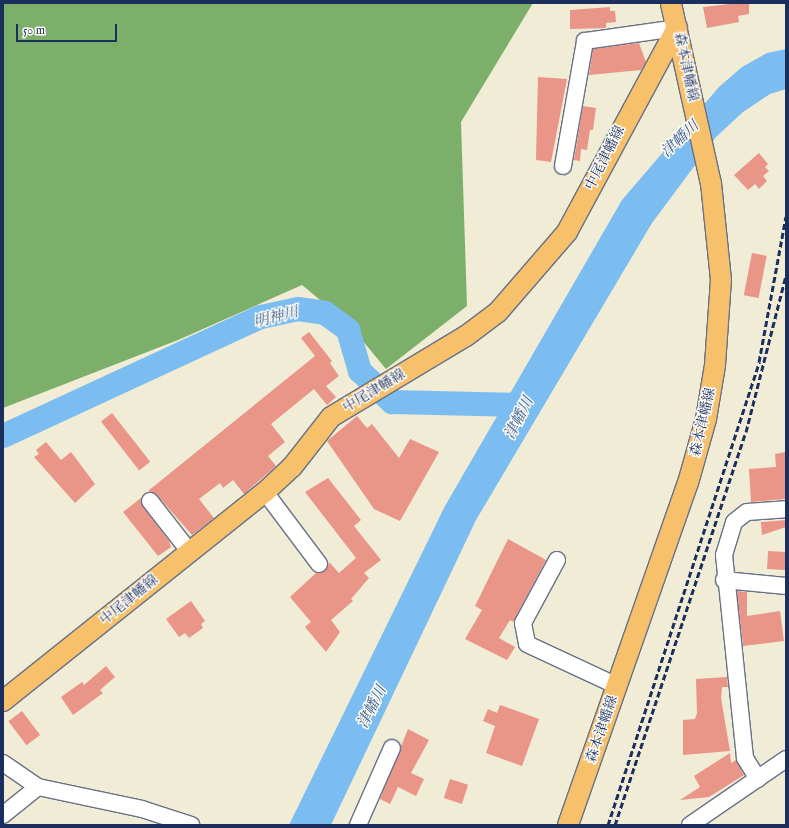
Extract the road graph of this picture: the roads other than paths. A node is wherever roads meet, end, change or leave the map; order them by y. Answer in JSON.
{"nodes":[{"id":1,"x":672,"y":3,"type":"edge"},
{"id":2,"x":677,"y":28,"type":"junction"},
{"id":3,"x":563,"y":166,"type":"dead end"},
{"id":4,"x":265,"y":492,"type":"junction"},
{"id":5,"x":150,"y":501,"type":"dead end"},
{"id":6,"x":786,"y":509,"type":"edge"},
{"id":7,"x":189,"y":551,"type":"junction"},
{"id":8,"x":557,"y":560,"type":"dead end"},
{"id":9,"x":318,"y":564,"type":"dead end"},
{"id":10,"x":724,"y":580,"type":"junction"},
{"id":11,"x":786,"y":586,"type":"edge"},
{"id":12,"x":617,"y":686,"type":"junction"},
{"id":13,"x":3,"y":701,"type":"edge"},
{"id":14,"x":392,"y":748,"type":"dead end"},
{"id":15,"x":786,"y":759,"type":"edge"},
{"id":16,"x":3,"y":763,"type":"edge"},
{"id":17,"x":758,"y":779,"type":"junction"},
{"id":18,"x":38,"y":787,"type":"junction"},
{"id":19,"x":3,"y":815,"type":"edge"},
{"id":20,"x":191,"y":825,"type":"edge"},
{"id":21,"x":358,"y":825,"type":"edge"},
{"id":22,"x":568,"y":825,"type":"edge"},
{"id":23,"x":690,"y":825,"type":"edge"}],
"edges":[{"from":1,"to":2,"type":"main road","name":"森本津幡線"},
{"from":2,"to":3,"type":"street"},
{"from":2,"to":4,"type":"main road","name":"中尾津幡線"},
{"from":2,"to":12,"type":"main road","name":"森本津幡線"},
{"from":4,"to":7,"type":"main road","name":"中尾津幡線"},
{"from":4,"to":9,"type":"street"},
{"from":5,"to":7,"type":"street"},
{"from":6,"to":10,"type":"street"},
{"from":7,"to":13,"type":"main road","name":"中尾津幡線"},
{"from":8,"to":12,"type":"street"},
{"from":10,"to":11,"type":"street"},
{"from":10,"to":17,"type":"street"},
{"from":12,"to":22,"type":"main road","name":"森本津幡線"},
{"from":14,"to":21,"type":"street"},
{"from":15,"to":17,"type":"street"},
{"from":16,"to":18,"type":"street"},
{"from":17,"to":23,"type":"street"},
{"from":18,"to":19,"type":"street"},
{"from":18,"to":20,"type":"street"}]}
